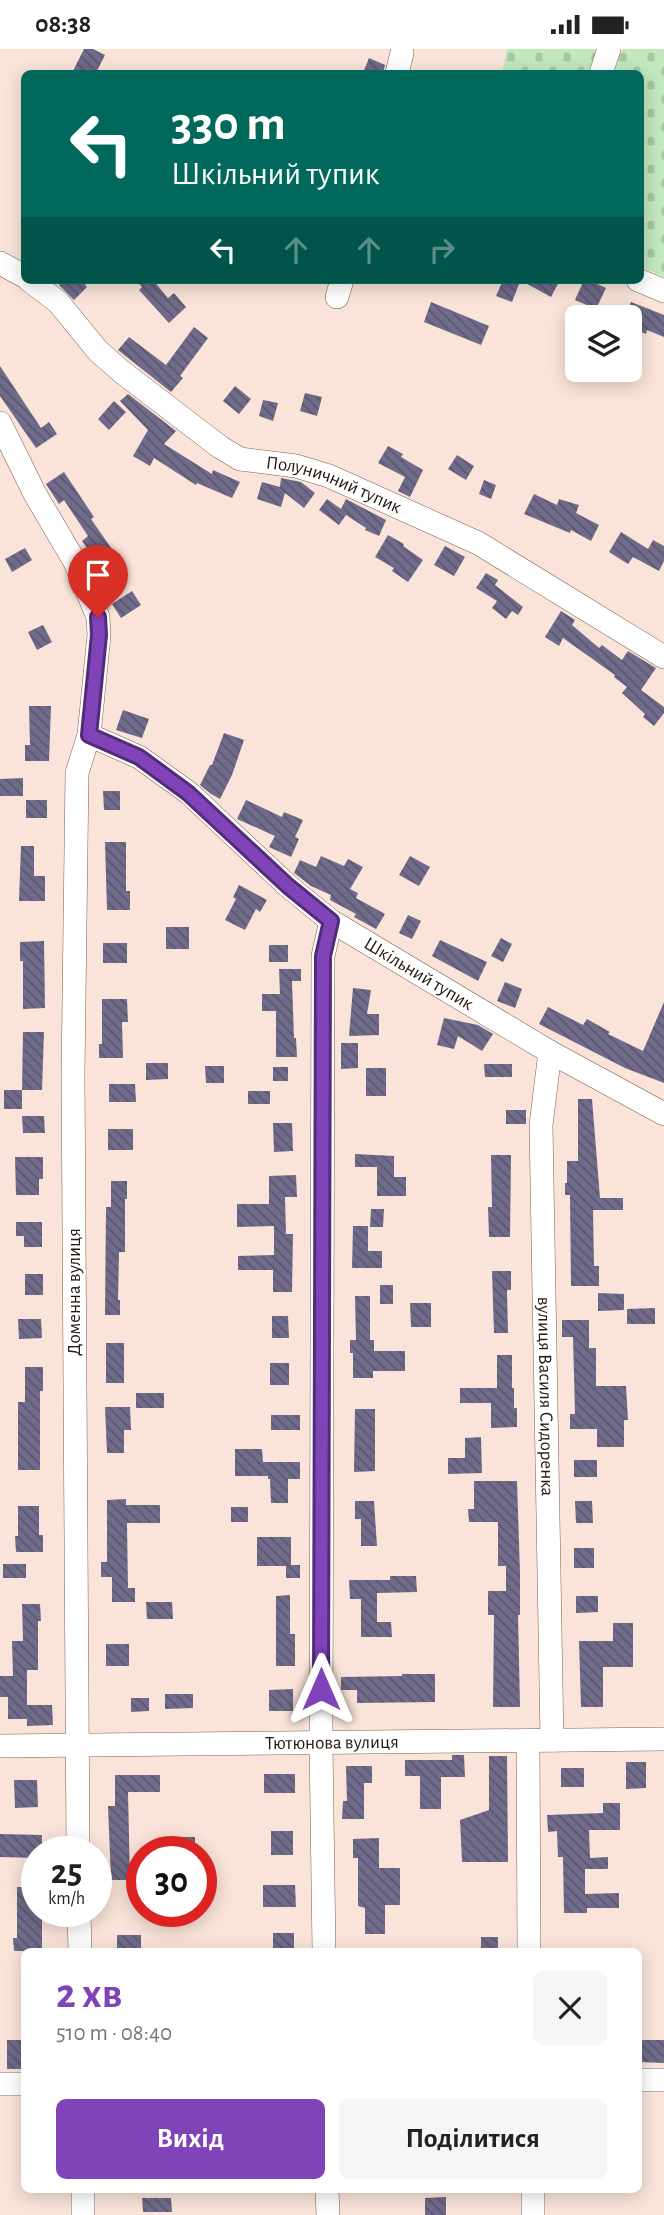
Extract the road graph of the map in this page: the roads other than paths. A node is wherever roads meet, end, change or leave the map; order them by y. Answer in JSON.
{"nodes":[{"id":1,"x":609,"y":49,"type":"edge"},
{"id":2,"x":602,"y":70,"type":"edge"},
{"id":3,"x":0,"y":263,"type":"edge"},
{"id":4,"x":21,"y":274,"type":"edge"},
{"id":5,"x":644,"y":283,"type":"edge"},
{"id":6,"x":34,"y":284,"type":"edge"},
{"id":7,"x":664,"y":291,"type":"edge"},
{"id":8,"x":0,"y":423,"type":"edge"},
{"id":9,"x":664,"y":657,"type":"edge"},
{"id":10,"x":89,"y":735,"type":"junction"},
{"id":11,"x":331,"y":921,"type":"junction"},
{"id":12,"x":550,"y":1052,"type":"junction"},
{"id":13,"x":664,"y":1114,"type":"edge"},
{"id":14,"x":664,"y":1739,"type":"edge"},
{"id":15,"x":552,"y":1740,"type":"junction"},
{"id":16,"x":528,"y":1741,"type":"junction"},
{"id":17,"x":321,"y":1743,"type":"junction"},
{"id":18,"x":0,"y":1746,"type":"edge"},
{"id":19,"x":76,"y":1746,"type":"junction"},
{"id":20,"x":78,"y":1836,"type":"edge"},
{"id":21,"x":79,"y":1927,"type":"edge"},
{"id":22,"x":80,"y":1948,"type":"edge"},
{"id":23,"x":324,"y":1948,"type":"edge"},
{"id":24,"x":529,"y":1948,"type":"edge"},
{"id":25,"x":642,"y":2080,"type":"edge"},
{"id":26,"x":664,"y":2080,"type":"edge"},
{"id":27,"x":0,"y":2084,"type":"edge"},
{"id":28,"x":21,"y":2084,"type":"edge"},
{"id":29,"x":83,"y":2193,"type":"edge"},
{"id":30,"x":327,"y":2193,"type":"edge"},
{"id":31,"x":533,"y":2193,"type":"edge"},
{"id":32,"x":83,"y":2215,"type":"edge"},
{"id":33,"x":328,"y":2215,"type":"edge"},
{"id":34,"x":533,"y":2215,"type":"edge"}],
"edges":[{"from":1,"to":2,"type":"street"},
{"from":3,"to":4,"type":"street"},
{"from":5,"to":7,"type":"street"},
{"from":6,"to":9,"type":"street","name":"Полуничний тупик"},
{"from":8,"to":10,"type":"street"},
{"from":10,"to":11,"type":"street","name":"Шкільний тупик"},
{"from":10,"to":19,"type":"street","name":"Доменна вулиця"},
{"from":11,"to":12,"type":"street","name":"Шкільний тупик"},
{"from":11,"to":17,"type":"street"},
{"from":12,"to":13,"type":"street","name":"Шкільний тупик"},
{"from":12,"to":15,"type":"street","name":"вулиця Василя Сидоренка"},
{"from":14,"to":15,"type":"street","name":"Тютюнова вулиця"},
{"from":15,"to":16,"type":"street","name":"Тютюнова вулиця"},
{"from":16,"to":17,"type":"street","name":"Тютюнова вулиця"},
{"from":16,"to":24,"type":"street"},
{"from":17,"to":19,"type":"street","name":"Тютюнова вулиця"},
{"from":17,"to":23,"type":"street"},
{"from":18,"to":19,"type":"street","name":"Тютюнова вулиця"},
{"from":19,"to":20,"type":"street","name":"Доменна вулиця"},
{"from":21,"to":22,"type":"street"},
{"from":25,"to":26,"type":"street"},
{"from":27,"to":28,"type":"street"},
{"from":29,"to":32,"type":"street"},
{"from":30,"to":33,"type":"street"},
{"from":31,"to":34,"type":"street"}]}
